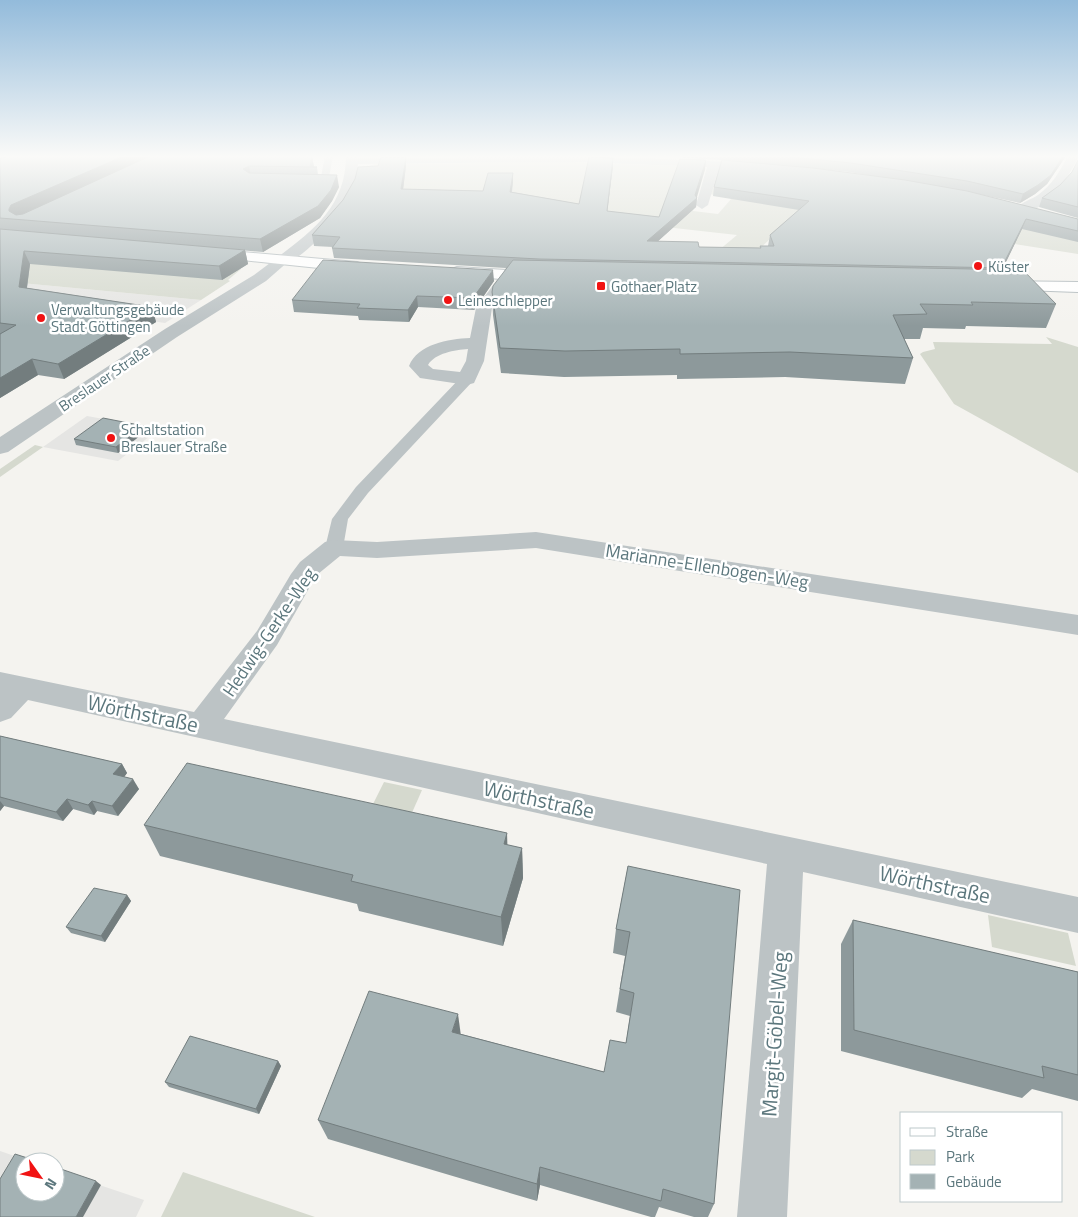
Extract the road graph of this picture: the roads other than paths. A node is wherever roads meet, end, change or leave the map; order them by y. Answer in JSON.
{"nodes":[{"id":1,"x":334,"y":213,"type":"edge"},
{"id":2,"x":197,"y":252,"type":"edge"},
{"id":3,"x":283,"y":260,"type":"junction"},
{"id":4,"x":371,"y":267,"type":"edge"},
{"id":5,"x":441,"y":271,"type":"edge"},
{"id":6,"x":508,"y":275,"type":"junction"},
{"id":7,"x":557,"y":278,"type":"edge"},
{"id":8,"x":987,"y":286,"type":"edge"},
{"id":9,"x":1078,"y":287,"type":"edge"},
{"id":10,"x":478,"y":343,"type":"junction"},
{"id":11,"x":467,"y":380,"type":"junction"},
{"id":12,"x":0,"y":447,"type":"edge"},
{"id":13,"x":334,"y":548,"type":"junction"},
{"id":14,"x":1078,"y":625,"type":"edge"},
{"id":15,"x":11,"y":685,"type":"edge"},
{"id":16,"x":0,"y":710,"type":"edge"},
{"id":17,"x":201,"y":726,"type":"junction"},
{"id":18,"x":786,"y":852,"type":"junction"},
{"id":19,"x":1078,"y":915,"type":"edge"},
{"id":20,"x":762,"y":1217,"type":"edge"}],
"edges":[{"from":1,"to":3,"type":"street","name":"Breslauer Straße"},
{"from":2,"to":3,"type":"main road"},
{"from":3,"to":4,"type":"main road"},
{"from":3,"to":12,"type":"street","name":"Breslauer Straße"},
{"from":5,"to":6,"type":"main road"},
{"from":6,"to":7,"type":"main road"},
{"from":6,"to":10,"type":"street"},
{"from":8,"to":9,"type":"main road"},
{"from":10,"to":11,"type":"street"},
{"from":10,"to":11,"type":"street"},
{"from":11,"to":13,"type":"lane"},
{"from":13,"to":14,"type":"street","name":"Marianne-Ellenbogen-Weg"},
{"from":13,"to":17,"type":"street","name":"Hedwig-Gerke-Weg"},
{"from":15,"to":16,"type":"street"},
{"from":15,"to":17,"type":"street","name":"Wörthstraße"},
{"from":17,"to":18,"type":"street","name":"Wörthstraße"},
{"from":18,"to":19,"type":"street","name":"Wörthstraße"},
{"from":18,"to":20,"type":"street","name":"Margit-Göbel-Weg"}]}
